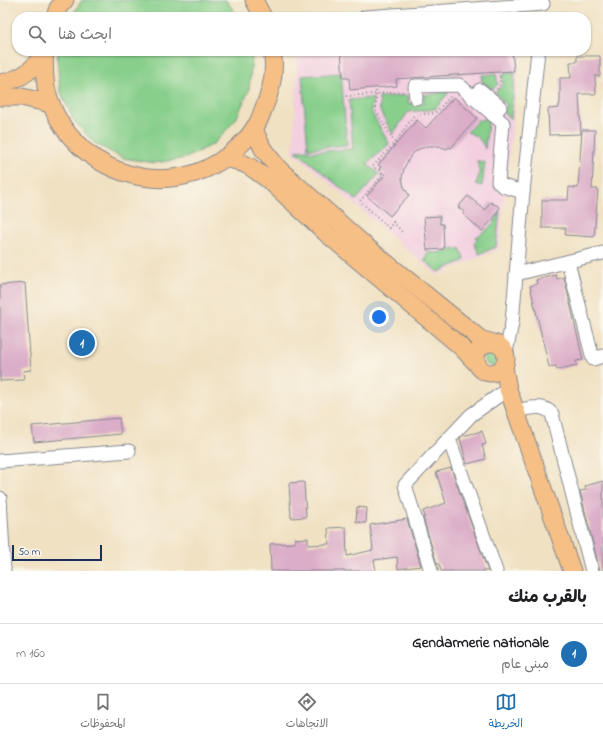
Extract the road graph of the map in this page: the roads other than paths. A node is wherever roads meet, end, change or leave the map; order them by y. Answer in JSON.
{"nodes":[{"id":1,"x":65,"y":0,"type":"edge"},
{"id":2,"x":254,"y":0,"type":"edge"},
{"id":3,"x":543,"y":7,"type":"edge"},
{"id":4,"x":57,"y":12,"type":"edge"},
{"id":5,"x":261,"y":12,"type":"edge"},
{"id":6,"x":454,"y":12,"type":"edge"},
{"id":7,"x":41,"y":56,"type":"edge"},
{"id":8,"x":44,"y":56,"type":"edge"},
{"id":9,"x":273,"y":56,"type":"edge"},
{"id":10,"x":537,"y":56,"type":"edge"},
{"id":11,"x":0,"y":82,"type":"edge"},
{"id":12,"x":416,"y":94,"type":"road end"},
{"id":13,"x":0,"y":97,"type":"edge"},
{"id":14,"x":51,"y":104,"type":"junction"},
{"id":15,"x":255,"y":127,"type":"junction"},
{"id":16,"x":224,"y":158,"type":"junction"},
{"id":17,"x":523,"y":192,"type":"junction"},
{"id":18,"x":603,"y":253,"type":"edge"},
{"id":19,"x":568,"y":262,"type":"junction"},
{"id":20,"x":516,"y":274,"type":"junction"},
{"id":21,"x":490,"y":342,"type":"junction"},
{"id":22,"x":603,"y":356,"type":"edge"},
{"id":23,"x":476,"y":363,"type":"junction"},
{"id":24,"x":500,"y":364,"type":"junction"},
{"id":25,"x":508,"y":389,"type":"junction"},
{"id":26,"x":516,"y":411,"type":"junction"},
{"id":27,"x":449,"y":438,"type":"junction"},
{"id":28,"x":129,"y":451,"type":"dead end"},
{"id":29,"x":0,"y":461,"type":"edge"},
{"id":30,"x":0,"y":498,"type":"edge"},
{"id":31,"x":4,"y":571,"type":"edge"},
{"id":32,"x":431,"y":571,"type":"edge"},
{"id":33,"x":496,"y":571,"type":"edge"},
{"id":34,"x":572,"y":571,"type":"edge"},
{"id":35,"x":592,"y":571,"type":"edge"}],
"edges":[{"from":1,"to":4,"type":"main road"},
{"from":2,"to":5,"type":"main road"},
{"from":3,"to":6,"type":"street"},
{"from":7,"to":11,"type":"main road"},
{"from":8,"to":14,"type":"main road"},
{"from":9,"to":15,"type":"main road"},
{"from":10,"to":17,"type":"street"},
{"from":12,"to":17,"type":"street"},
{"from":13,"to":14,"type":"main road"},
{"from":14,"to":16,"type":"main road"},
{"from":15,"to":16,"type":"main road"},
{"from":15,"to":21,"type":"main road"},
{"from":16,"to":23,"type":"main road"},
{"from":17,"to":20,"type":"street"},
{"from":18,"to":19,"type":"street"},
{"from":19,"to":20,"type":"street"},
{"from":19,"to":22,"type":"street"},
{"from":20,"to":24,"type":"street"},
{"from":21,"to":23,"type":"main road"},
{"from":21,"to":24,"type":"main road"},
{"from":23,"to":24,"type":"main road"},
{"from":24,"to":25,"type":"main road"},
{"from":25,"to":26,"type":"main road"},
{"from":25,"to":27,"type":"street"},
{"from":26,"to":34,"type":"main road"},
{"from":26,"to":35,"type":"street"},
{"from":27,"to":32,"type":"street"},
{"from":27,"to":33,"type":"street"},
{"from":28,"to":29,"type":"street"},
{"from":30,"to":31,"type":"street"}]}
